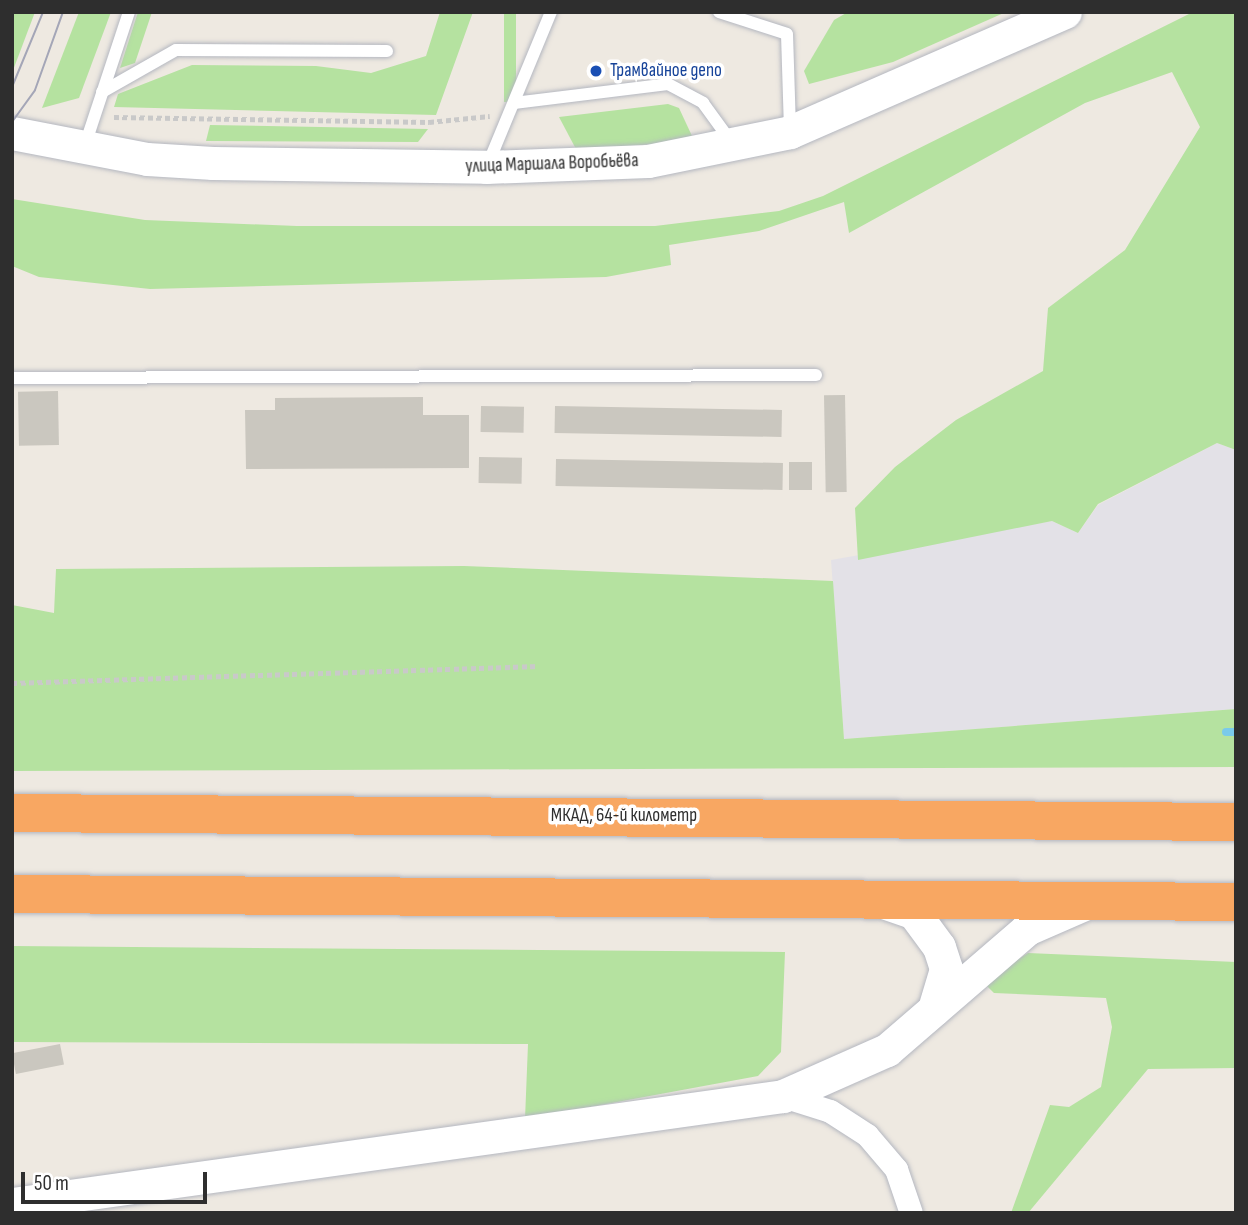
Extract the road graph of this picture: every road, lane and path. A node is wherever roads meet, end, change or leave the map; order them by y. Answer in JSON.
{"nodes":[{"id":1,"x":129,"y":12,"type":"edge"},
{"id":2,"x":551,"y":12,"type":"edge"},
{"id":3,"x":719,"y":12,"type":"edge"},
{"id":4,"x":1065,"y":12,"type":"edge"},
{"id":5,"x":387,"y":51,"type":"dead end"},
{"id":6,"x":103,"y":92,"type":"junction"},
{"id":7,"x":512,"y":109,"type":"junction"},
{"id":8,"x":94,"y":116,"type":"junction"},
{"id":9,"x":790,"y":132,"type":"junction"},
{"id":10,"x":12,"y":133,"type":"edge"},
{"id":11,"x":736,"y":147,"type":"junction"},
{"id":12,"x":83,"y":148,"type":"junction"},
{"id":13,"x":486,"y":167,"type":"junction"},
{"id":14,"x":816,"y":375,"type":"dead end"},
{"id":15,"x":12,"y":378,"type":"edge"},
{"id":16,"x":539,"y":666,"type":"dead end"},
{"id":17,"x":12,"y":683,"type":"edge"},
{"id":18,"x":12,"y":813,"type":"edge"},
{"id":19,"x":1236,"y":822,"type":"edge"},
{"id":20,"x":12,"y":894,"type":"edge"},
{"id":21,"x":878,"y":901,"type":"junction"},
{"id":22,"x":1093,"y":901,"type":"junction"},
{"id":23,"x":1236,"y":902,"type":"edge"},
{"id":24,"x":934,"y":1009,"type":"junction"},
{"id":25,"x":842,"y":1073,"type":"junction"},
{"id":26,"x":783,"y":1096,"type":"junction"},
{"id":27,"x":840,"y":1117,"type":"junction"},
{"id":28,"x":12,"y":1204,"type":"edge"},
{"id":29,"x":911,"y":1213,"type":"edge"}],
"edges":[{"from":1,"to":6,"type":"lane"},
{"from":2,"to":7,"type":"lane"},
{"from":3,"to":9,"type":"lane"},
{"from":4,"to":9,"type":"street","name":"улица Маршала Воробьёва"},
{"from":5,"to":6,"type":"lane"},
{"from":6,"to":8,"type":"lane"},
{"from":7,"to":8,"type":"path"},
{"from":7,"to":11,"type":"lane"},
{"from":7,"to":13,"type":"lane"},
{"from":8,"to":12,"type":"lane"},
{"from":9,"to":11,"type":"street","name":"улица Маршала Воробьёва"},
{"from":10,"to":12,"type":"street","name":"улица Маршала Воробьёва"},
{"from":11,"to":13,"type":"street","name":"улица Маршала Воробьёва"},
{"from":12,"to":13,"type":"street","name":"улица Маршала Воробьёва"},
{"from":14,"to":15,"type":"lane"},
{"from":16,"to":17,"type":"path"},
{"from":18,"to":19,"type":"highway","name":"МКАД, 64-й километр"},
{"from":20,"to":21,"type":"highway"},
{"from":21,"to":22,"type":"highway"},
{"from":21,"to":24,"type":"street"},
{"from":22,"to":23,"type":"highway"},
{"from":22,"to":24,"type":"street"},
{"from":24,"to":25,"type":"street"},
{"from":25,"to":26,"type":"street"},
{"from":25,"to":27,"type":"street"},
{"from":26,"to":27,"type":"street"},
{"from":26,"to":28,"type":"street"},
{"from":27,"to":29,"type":"street"}]}
